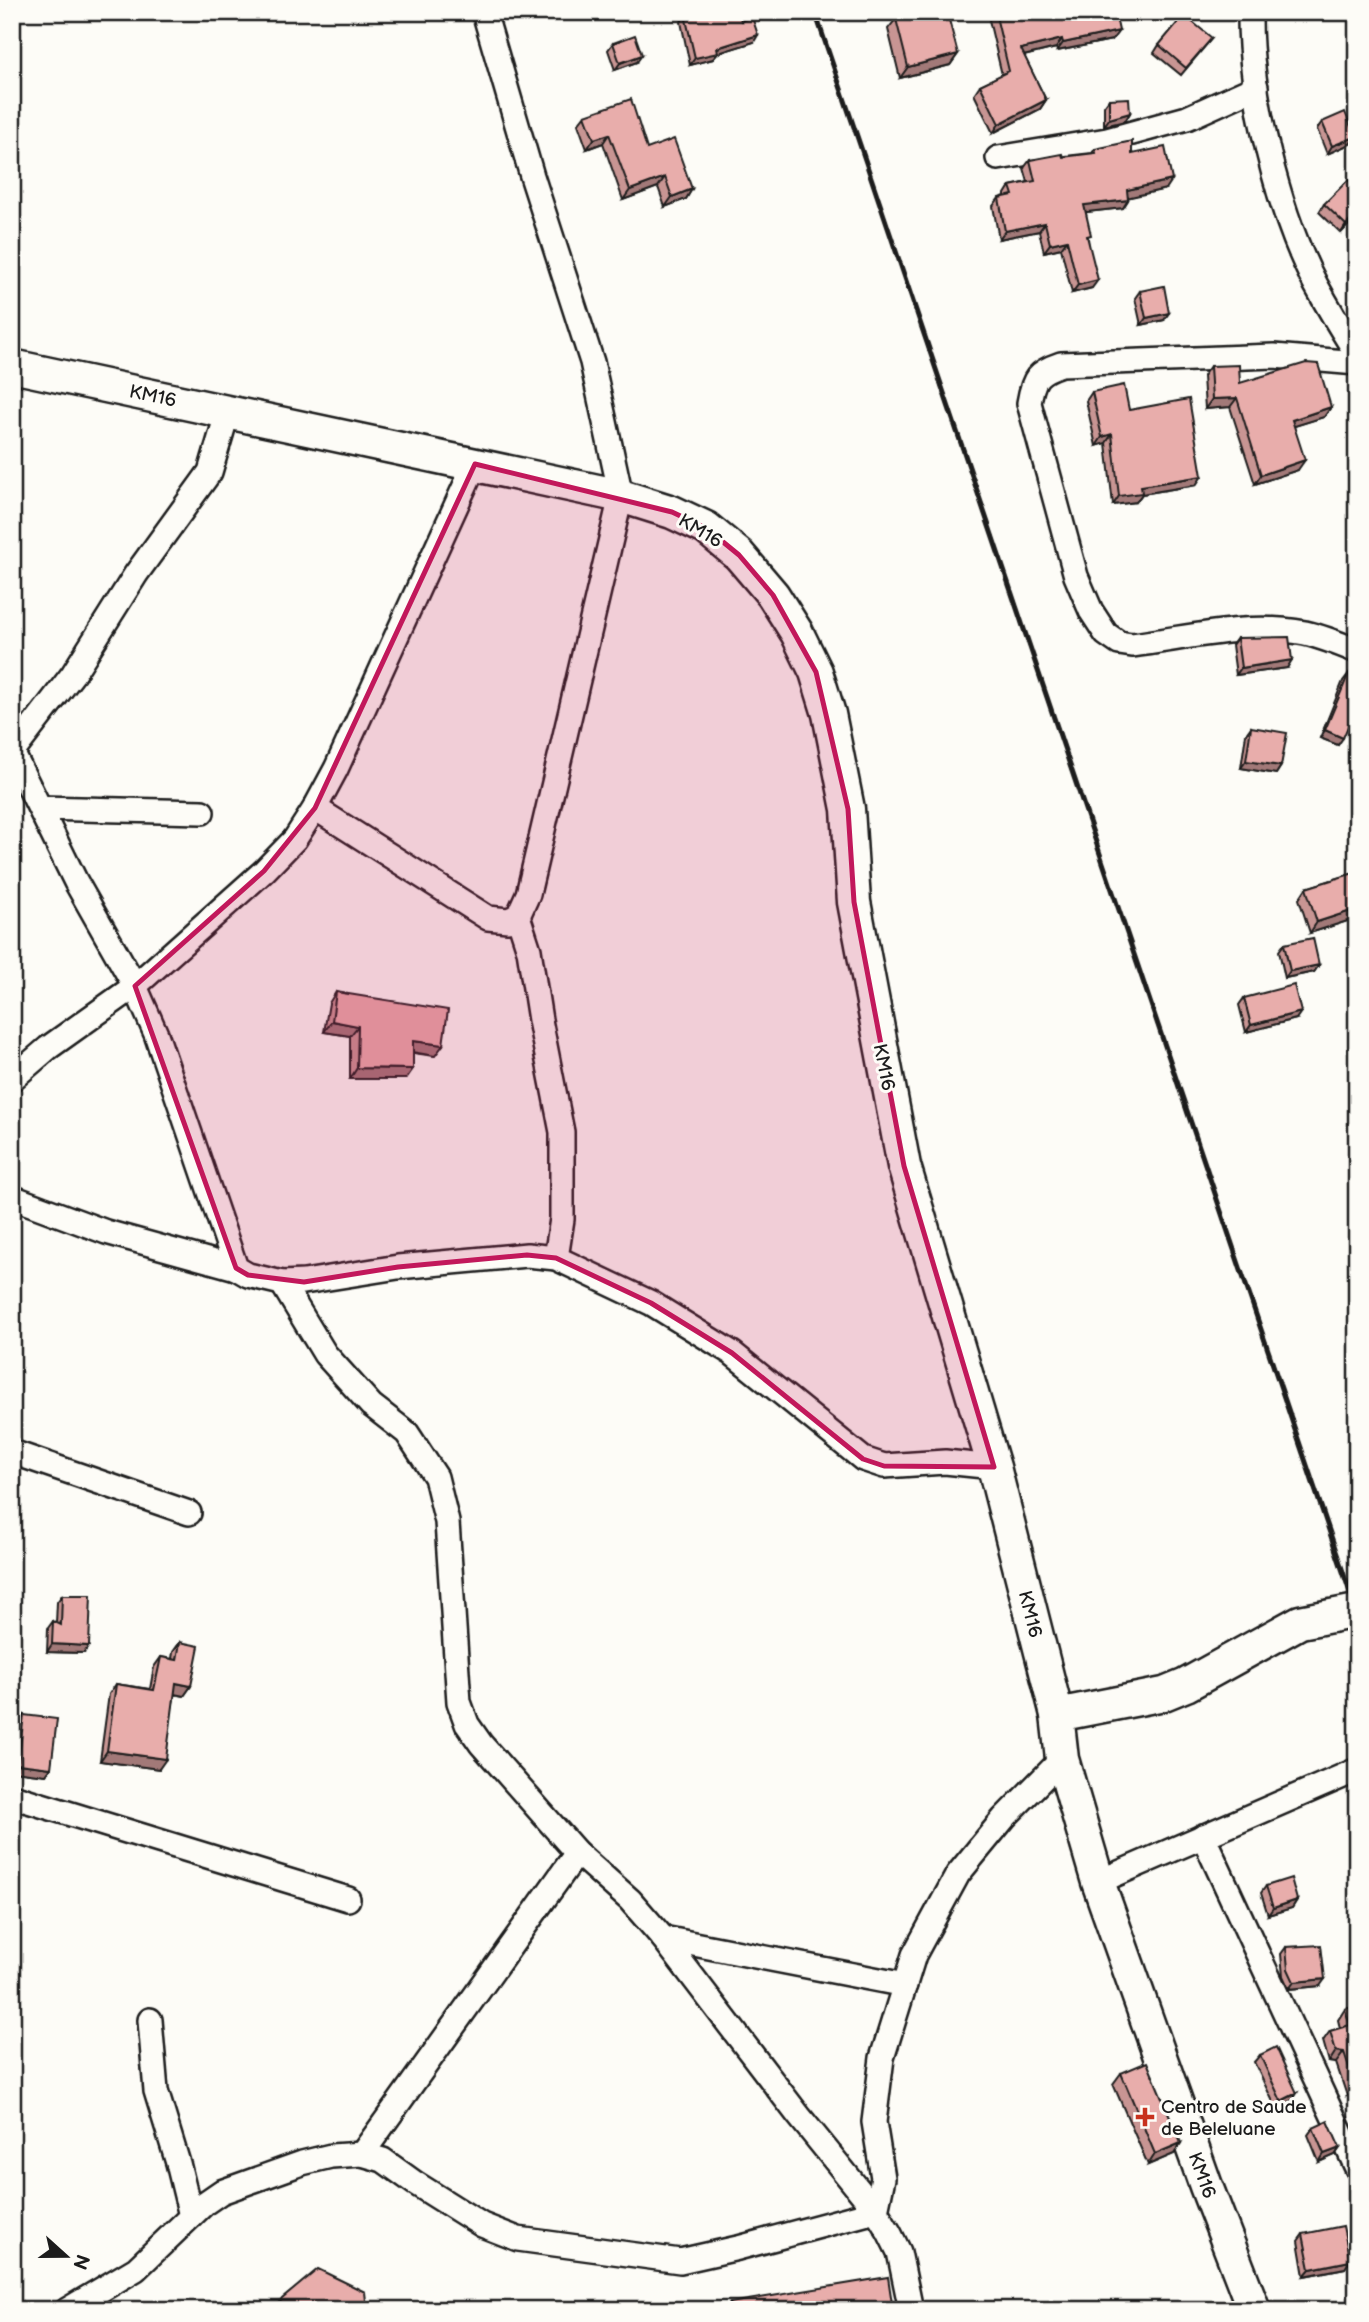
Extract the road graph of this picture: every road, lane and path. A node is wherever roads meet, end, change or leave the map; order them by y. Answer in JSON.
{"nodes":[{"id":1,"x":484,"y":12,"type":"edge"},
{"id":2,"x":1250,"y":12,"type":"edge"},
{"id":3,"x":1255,"y":87,"type":"junction"},
{"id":4,"x":998,"y":158,"type":"dead end"},
{"id":5,"x":1357,"y":354,"type":"edge"},
{"id":6,"x":1357,"y":363,"type":"edge"},
{"id":7,"x":12,"y":366,"type":"edge"},
{"id":8,"x":228,"y":411,"type":"junction"},
{"id":9,"x":475,"y":464,"type":"junction"},
{"id":10,"x":621,"y":496,"type":"junction"},
{"id":11,"x":1357,"y":651,"type":"edge"},
{"id":12,"x":12,"y":752,"type":"edge"},
{"id":13,"x":40,"y":808,"type":"junction"},
{"id":14,"x":315,"y":808,"type":"junction"},
{"id":15,"x":202,"y":812,"type":"dead end"},
{"id":16,"x":518,"y":916,"type":"junction"},
{"id":17,"x":135,"y":986,"type":"junction"},
{"id":18,"x":12,"y":1079,"type":"edge"},
{"id":19,"x":12,"y":1197,"type":"edge"},
{"id":20,"x":556,"y":1258,"type":"junction"},
{"id":21,"x":236,"y":1268,"type":"junction"},
{"id":22,"x":282,"y":1283,"type":"junction"},
{"id":23,"x":12,"y":1452,"type":"edge"},
{"id":24,"x":993,"y":1467,"type":"junction"},
{"id":25,"x":189,"y":1513,"type":"dead end"},
{"id":26,"x":1357,"y":1611,"type":"edge"},
{"id":27,"x":1057,"y":1715,"type":"junction"},
{"id":28,"x":1062,"y":1759,"type":"junction"},
{"id":29,"x":1357,"y":1770,"type":"edge"},
{"id":30,"x":12,"y":1796,"type":"edge"},
{"id":31,"x":1203,"y":1836,"type":"junction"},
{"id":32,"x":577,"y":1853,"type":"junction"},
{"id":33,"x":1098,"y":1882,"type":"junction"},
{"id":34,"x":348,"y":1899,"type":"dead end"},
{"id":35,"x":663,"y":1938,"type":"junction"},
{"id":36,"x":905,"y":1985,"type":"junction"},
{"id":37,"x":150,"y":2020,"type":"dead end"},
{"id":38,"x":362,"y":2154,"type":"junction"},
{"id":39,"x":1357,"y":2168,"type":"edge"},
{"id":40,"x":876,"y":2211,"type":"junction"},
{"id":41,"x":191,"y":2216,"type":"junction"},
{"id":42,"x":67,"y":2310,"type":"edge"},
{"id":43,"x":911,"y":2310,"type":"edge"},
{"id":44,"x":1254,"y":2310,"type":"edge"}],
"edges":[{"from":1,"to":10,"type":"street"},
{"from":2,"to":3,"type":"street"},
{"from":3,"to":4,"type":"street"},
{"from":3,"to":5,"type":"street"},
{"from":6,"to":11,"type":"street"},
{"from":7,"to":8,"type":"street","name":"KM16"},
{"from":8,"to":9,"type":"street","name":"KM16"},
{"from":8,"to":12,"type":"street"},
{"from":9,"to":10,"type":"street","name":"KM16"},
{"from":9,"to":14,"type":"street"},
{"from":10,"to":16,"type":"street"},
{"from":10,"to":24,"type":"street","name":"KM16"},
{"from":12,"to":13,"type":"street"},
{"from":13,"to":15,"type":"street"},
{"from":13,"to":17,"type":"street"},
{"from":14,"to":16,"type":"street"},
{"from":14,"to":17,"type":"street"},
{"from":16,"to":20,"type":"street"},
{"from":17,"to":18,"type":"street"},
{"from":17,"to":21,"type":"street"},
{"from":19,"to":21,"type":"street"},
{"from":20,"to":22,"type":"street"},
{"from":20,"to":24,"type":"street"},
{"from":21,"to":22,"type":"street"},
{"from":22,"to":32,"type":"street"},
{"from":23,"to":25,"type":"street"},
{"from":24,"to":27,"type":"street","name":"KM16"},
{"from":26,"to":27,"type":"street"},
{"from":27,"to":28,"type":"street","name":"KM16"},
{"from":28,"to":33,"type":"street","name":"KM16"},
{"from":28,"to":36,"type":"street"},
{"from":29,"to":31,"type":"street"},
{"from":30,"to":34,"type":"street"},
{"from":31,"to":33,"type":"street"},
{"from":31,"to":39,"type":"street"},
{"from":32,"to":35,"type":"street"},
{"from":32,"to":38,"type":"street"},
{"from":33,"to":44,"type":"street","name":"KM16"},
{"from":35,"to":36,"type":"street"},
{"from":35,"to":40,"type":"street"},
{"from":36,"to":40,"type":"street"},
{"from":37,"to":41,"type":"street"},
{"from":38,"to":40,"type":"street"},
{"from":38,"to":41,"type":"street"},
{"from":40,"to":43,"type":"street"},
{"from":41,"to":42,"type":"street"}]}
